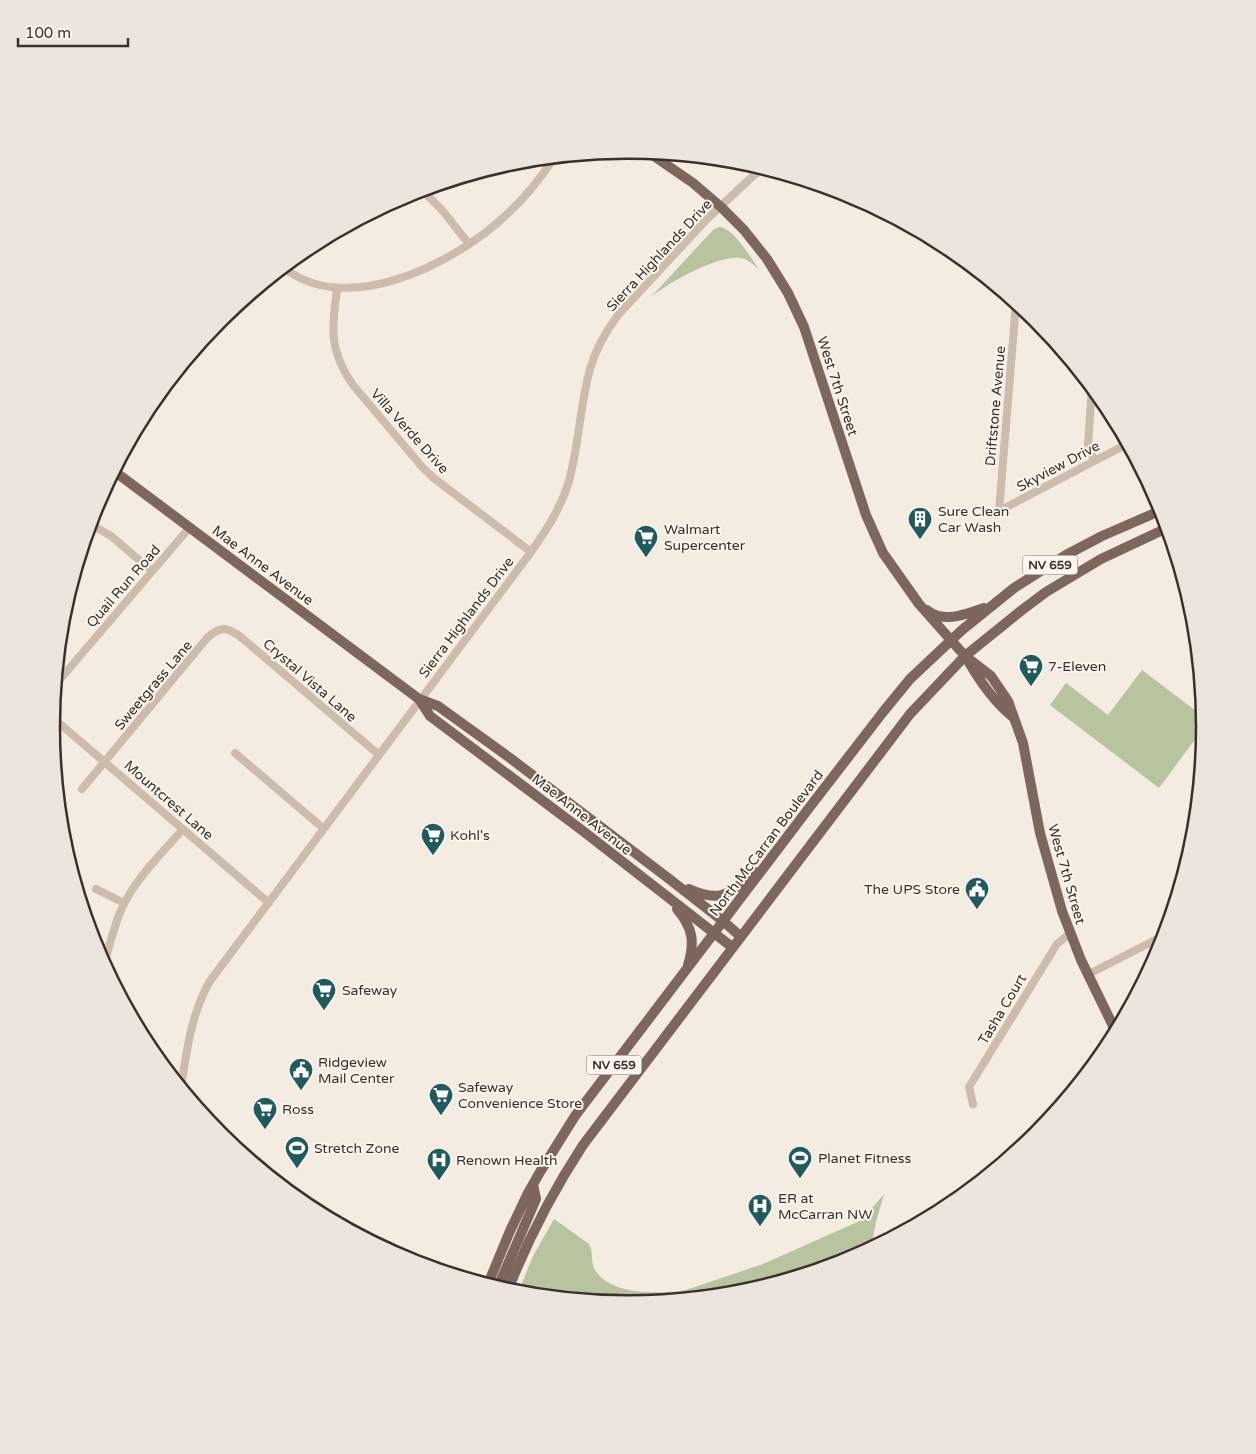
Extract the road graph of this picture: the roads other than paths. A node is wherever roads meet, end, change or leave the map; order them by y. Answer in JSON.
{"nodes":[{"id":1,"x":661,"y":160,"type":"edge"},
{"id":2,"x":547,"y":165,"type":"edge"},
{"id":3,"x":756,"y":174,"type":"edge"},
{"id":4,"x":428,"y":196,"type":"edge"},
{"id":5,"x":721,"y":207,"type":"junction"},
{"id":6,"x":469,"y":244,"type":"junction"},
{"id":7,"x":289,"y":271,"type":"edge"},
{"id":8,"x":337,"y":288,"type":"junction"},
{"id":9,"x":1015,"y":311,"type":"edge"},
{"id":10,"x":1091,"y":398,"type":"edge"},
{"id":11,"x":1122,"y":447,"type":"edge"},
{"id":12,"x":1094,"y":461,"type":"junction"},
{"id":13,"x":119,"y":475,"type":"edge"},
{"id":14,"x":999,"y":511,"type":"joint"},
{"id":15,"x":1154,"y":513,"type":"edge"},
{"id":16,"x":190,"y":527,"type":"junction"},
{"id":17,"x":96,"y":528,"type":"edge"},
{"id":18,"x":1161,"y":531,"type":"edge"},
{"id":19,"x":531,"y":552,"type":"junction"},
{"id":20,"x":152,"y":571,"type":"junction"},
{"id":21,"x":919,"y":604,"type":"junction"},
{"id":22,"x":992,"y":605,"type":"junction"},
{"id":23,"x":224,"y":628,"type":"joint"},
{"id":24,"x":951,"y":640,"type":"junction"},
{"id":25,"x":965,"y":656,"type":"junction"},
{"id":26,"x":62,"y":676,"type":"edge"},
{"id":27,"x":420,"y":700,"type":"junction"},
{"id":28,"x":60,"y":724,"type":"edge"},
{"id":29,"x":235,"y":753,"type":"dead end"},
{"id":30,"x":378,"y":754,"type":"junction"},
{"id":31,"x":105,"y":762,"type":"junction"},
{"id":32,"x":82,"y":789,"type":"dead end"},
{"id":33,"x":323,"y":828,"type":"junction"},
{"id":34,"x":183,"y":829,"type":"junction"},
{"id":35,"x":767,"y":863,"type":"junction"},
{"id":36,"x":668,"y":878,"type":"junction"},
{"id":37,"x":96,"y":889,"type":"dead end"},
{"id":38,"x":669,"y":898,"type":"junction"},
{"id":39,"x":269,"y":902,"type":"junction"},
{"id":40,"x":124,"y":903,"type":"junction"},
{"id":41,"x":723,"y":921,"type":"junction"},
{"id":42,"x":714,"y":933,"type":"junction"},
{"id":43,"x":1070,"y":933,"type":"junction"},
{"id":44,"x":740,"y":936,"type":"junction"},
{"id":45,"x":1154,"y":940,"type":"edge"},
{"id":46,"x":732,"y":947,"type":"junction"},
{"id":47,"x":107,"y":953,"type":"edge"},
{"id":48,"x":1087,"y":975,"type":"junction"},
{"id":49,"x":676,"y":984,"type":"junction"},
{"id":50,"x":1112,"y":1024,"type":"edge"},
{"id":51,"x":182,"y":1079,"type":"edge"},
{"id":52,"x":973,"y":1104,"type":"dead end"},
{"id":53,"x":533,"y":1184,"type":"junction"},
{"id":54,"x":490,"y":1278,"type":"edge"},
{"id":55,"x":501,"y":1280,"type":"edge"},
{"id":56,"x":511,"y":1283,"type":"edge"}],
"edges":[{"from":1,"to":5,"type":"main road","name":"West 7th Street"},
{"from":2,"to":6,"type":"street"},
{"from":3,"to":5,"type":"street","name":"Sierra Highlands Drive"},
{"from":4,"to":6,"type":"street"},
{"from":5,"to":19,"type":"street","name":"Sierra Highlands Drive"},
{"from":5,"to":21,"type":"main road","name":"West 7th Street"},
{"from":6,"to":8,"type":"street"},
{"from":7,"to":8,"type":"street"},
{"from":8,"to":19,"type":"street","name":"Villa Verde Drive"},
{"from":9,"to":14,"type":"street","name":"Driftstone Avenue"},
{"from":10,"to":12,"type":"street"},
{"from":11,"to":12,"type":"street","name":"Skyview Drive"},
{"from":12,"to":14,"type":"street","name":"Skyview Drive"},
{"from":13,"to":16,"type":"main road","name":"Mae Anne Avenue"},
{"from":15,"to":22,"type":"main road","name":"North McCarran Boulevard","number":"NV 659"},
{"from":16,"to":20,"type":"street","name":"Quail Run Road"},
{"from":16,"to":27,"type":"main road","name":"Mae Anne Avenue"},
{"from":17,"to":20,"type":"street"},
{"from":18,"to":25,"type":"main road","number":"NV 659"},
{"from":19,"to":27,"type":"street","name":"Sierra Highlands Drive"},
{"from":20,"to":26,"type":"street","name":"Quail Run Road"},
{"from":21,"to":22,"type":"main road"},
{"from":21,"to":24,"type":"main road","name":"West 7th Street"},
{"from":22,"to":24,"type":"main road","name":"North McCarran Boulevard","number":"NV 659"},
{"from":23,"to":30,"type":"street","name":"Crystal Vista Lane"},
{"from":23,"to":31,"type":"street","name":"Sweetgrass Lane"},
{"from":24,"to":25,"type":"main road","name":"West 7th Street"},
{"from":24,"to":35,"type":"main road","name":"North McCarran Boulevard","number":"NV 659"},
{"from":25,"to":43,"type":"main road","name":"West 7th Street"},
{"from":25,"to":44,"type":"main road","number":"NV 659"},
{"from":27,"to":30,"type":"street","name":"Sierra Highlands Drive"},
{"from":27,"to":36,"type":"main road","name":"Mae Anne Avenue"},
{"from":27,"to":38,"type":"main road","name":"Mae Anne Avenue"},
{"from":28,"to":31,"type":"street","name":"Mountcrest Lane"},
{"from":29,"to":33,"type":"street"},
{"from":30,"to":33,"type":"street","name":"Sierra Highlands Drive"},
{"from":31,"to":32,"type":"street","name":"Sweetgrass Lane"},
{"from":31,"to":34,"type":"street","name":"Mountcrest Lane"},
{"from":33,"to":39,"type":"street","name":"Sierra Highlands Drive"},
{"from":34,"to":39,"type":"street","name":"Mountcrest Lane"},
{"from":34,"to":40,"type":"street"},
{"from":35,"to":36,"type":"main road"},
{"from":35,"to":41,"type":"main road","name":"North McCarran Boulevard","number":"NV 659"},
{"from":36,"to":41,"type":"main road","name":"Mae Anne Avenue"},
{"from":37,"to":40,"type":"street"},
{"from":38,"to":42,"type":"main road","name":"Mae Anne Avenue"},
{"from":38,"to":49,"type":"main road"},
{"from":39,"to":51,"type":"street","name":"Sierra Highlands Drive"},
{"from":40,"to":47,"type":"street"},
{"from":41,"to":42,"type":"main road","name":"North McCarran Boulevard","number":"NV 659"},
{"from":41,"to":44,"type":"main road","name":"Mae Anne Avenue"},
{"from":42,"to":46,"type":"main road","name":"Mae Anne Avenue"},
{"from":42,"to":49,"type":"main road","name":"North McCarran Boulevard","number":"NV 659"},
{"from":43,"to":48,"type":"main road","name":"West 7th Street"},
{"from":43,"to":52,"type":"street","name":"Tasha Court"},
{"from":44,"to":46,"type":"main road","number":"NV 659"},
{"from":45,"to":48,"type":"street"},
{"from":46,"to":56,"type":"main road","number":"NV 659"},
{"from":48,"to":50,"type":"main road","name":"West 7th Street"},
{"from":49,"to":53,"type":"main road","name":"North McCarran Boulevard","number":"NV 659"},
{"from":53,"to":54,"type":"main road","name":"North McCarran Boulevard","number":"NV 659"},
{"from":53,"to":55,"type":"main road"}]}
